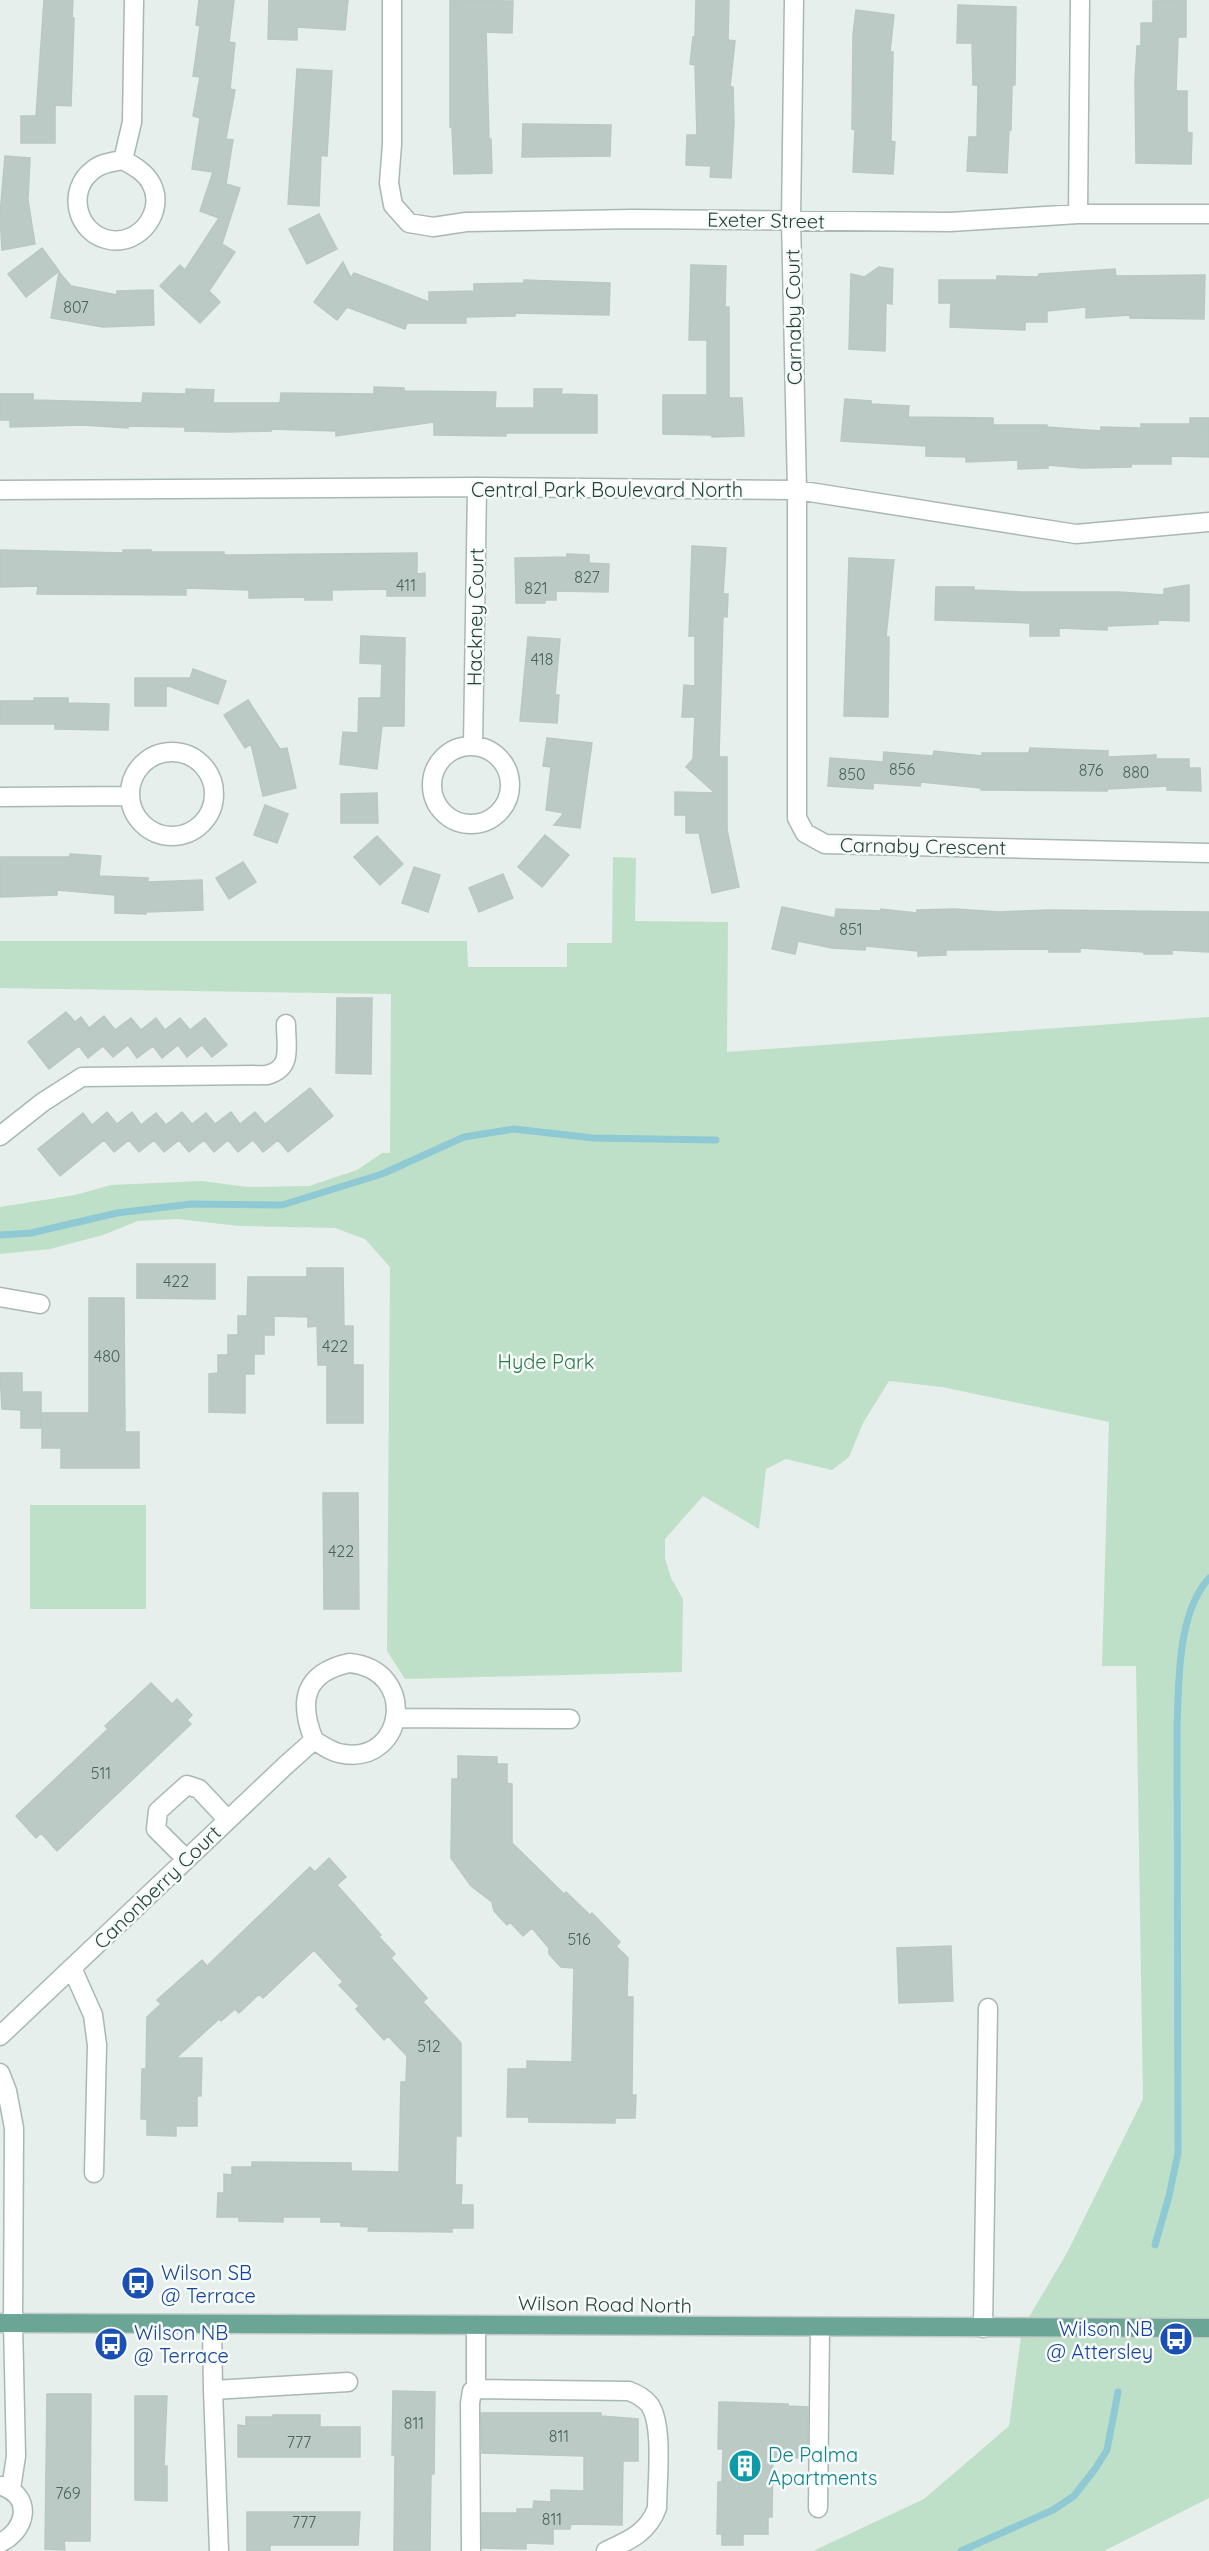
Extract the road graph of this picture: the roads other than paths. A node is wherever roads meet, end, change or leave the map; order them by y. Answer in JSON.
{"nodes":[{"id":1,"x":134,"y":0,"type":"edge"},
{"id":2,"x":392,"y":0,"type":"edge"},
{"id":3,"x":794,"y":0,"type":"edge"},
{"id":4,"x":1080,"y":0,"type":"edge"},
{"id":5,"x":123,"y":160,"type":"junction"},
{"id":6,"x":1078,"y":214,"type":"junction"},
{"id":7,"x":1209,"y":214,"type":"edge"},
{"id":8,"x":791,"y":220,"type":"junction"},
{"id":9,"x":477,"y":487,"type":"junction"},
{"id":10,"x":0,"y":490,"type":"edge"},
{"id":11,"x":797,"y":490,"type":"junction"},
{"id":12,"x":1209,"y":522,"type":"edge"},
{"id":13,"x":473,"y":746,"type":"junction"},
{"id":14,"x":129,"y":796,"type":"junction"},
{"id":15,"x":0,"y":797,"type":"edge"},
{"id":16,"x":1209,"y":853,"type":"edge"},
{"id":17,"x":286,"y":1024,"type":"dead end"},
{"id":18,"x":0,"y":1136,"type":"edge"},
{"id":19,"x":0,"y":1297,"type":"edge"},
{"id":20,"x":40,"y":1304,"type":"dead end"},
{"id":21,"x":396,"y":1718,"type":"junction"},
{"id":22,"x":570,"y":1719,"type":"dead end"},
{"id":23,"x":314,"y":1740,"type":"junction"},
{"id":24,"x":228,"y":1820,"type":"junction"},
{"id":25,"x":186,"y":1858,"type":"junction"},
{"id":26,"x":72,"y":1968,"type":"junction"},
{"id":27,"x":988,"y":2008,"type":"dead end"},
{"id":28,"x":0,"y":2036,"type":"edge"},
{"id":29,"x":0,"y":2073,"type":"edge"},
{"id":30,"x":94,"y":2174,"type":"dead end"},
{"id":31,"x":6,"y":2323,"type":"edge"},
{"id":32,"x":212,"y":2325,"type":"junction"},
{"id":33,"x":476,"y":2325,"type":"junction"},
{"id":34,"x":820,"y":2328,"type":"junction"},
{"id":35,"x":983,"y":2328,"type":"junction"},
{"id":36,"x":1209,"y":2328,"type":"edge"},
{"id":37,"x":348,"y":2382,"type":"dead end"},
{"id":38,"x":476,"y":2389,"type":"junction"},
{"id":39,"x":213,"y":2390,"type":"junction"},
{"id":40,"x":6,"y":2487,"type":"edge"},
{"id":41,"x":818,"y":2508,"type":"dead end"},
{"id":42,"x":0,"y":2543,"type":"edge"},
{"id":43,"x":219,"y":2551,"type":"edge"},
{"id":44,"x":471,"y":2551,"type":"edge"},
{"id":45,"x":606,"y":2551,"type":"edge"}],
"edges":[{"from":1,"to":5,"type":"street"},
{"from":2,"to":8,"type":"street","name":"Exeter Street"},
{"from":3,"to":8,"type":"street","name":"Carnaby Court"},
{"from":4,"to":6,"type":"street"},
{"from":5,"to":5,"type":"street"},
{"from":6,"to":7,"type":"street","name":"Exeter Street"},
{"from":6,"to":8,"type":"street","name":"Exeter Street"},
{"from":8,"to":11,"type":"street","name":"Carnaby Court"},
{"from":9,"to":10,"type":"street","name":"Central Park Boulevard North"},
{"from":9,"to":11,"type":"street","name":"Central Park Boulevard North"},
{"from":9,"to":13,"type":"street","name":"Hackney Court"},
{"from":11,"to":12,"type":"street","name":"Central Park Boulevard North"},
{"from":11,"to":16,"type":"street","name":"Carnaby Crescent"},
{"from":13,"to":13,"type":"street"},
{"from":14,"to":14,"type":"street"},
{"from":14,"to":15,"type":"street"},
{"from":17,"to":18,"type":"street"},
{"from":19,"to":20,"type":"street"},
{"from":21,"to":22,"type":"street"},
{"from":21,"to":23,"type":"street"},
{"from":21,"to":23,"type":"street"},
{"from":23,"to":24,"type":"street","name":"Canonberry Court"},
{"from":24,"to":25,"type":"street","name":"Canonberry Court"},
{"from":24,"to":25,"type":"street"},
{"from":25,"to":26,"type":"street","name":"Canonberry Court"},
{"from":26,"to":28,"type":"street","name":"Canonberry Court"},
{"from":26,"to":30,"type":"street"},
{"from":27,"to":35,"type":"street"},
{"from":29,"to":31,"type":"street"},
{"from":31,"to":32,"type":"main road","name":"Wilson Road North"},
{"from":31,"to":40,"type":"street"},
{"from":32,"to":33,"type":"main road","name":"Wilson Road North"},
{"from":32,"to":39,"type":"street"},
{"from":33,"to":34,"type":"main road","name":"Wilson Road North"},
{"from":33,"to":38,"type":"street"},
{"from":34,"to":35,"type":"main road","name":"Wilson Road North"},
{"from":34,"to":41,"type":"street"},
{"from":35,"to":36,"type":"main road","name":"Wilson Road North"},
{"from":37,"to":39,"type":"street"},
{"from":38,"to":44,"type":"street"},
{"from":38,"to":45,"type":"street"},
{"from":39,"to":43,"type":"street"},
{"from":40,"to":42,"type":"street"}]}
